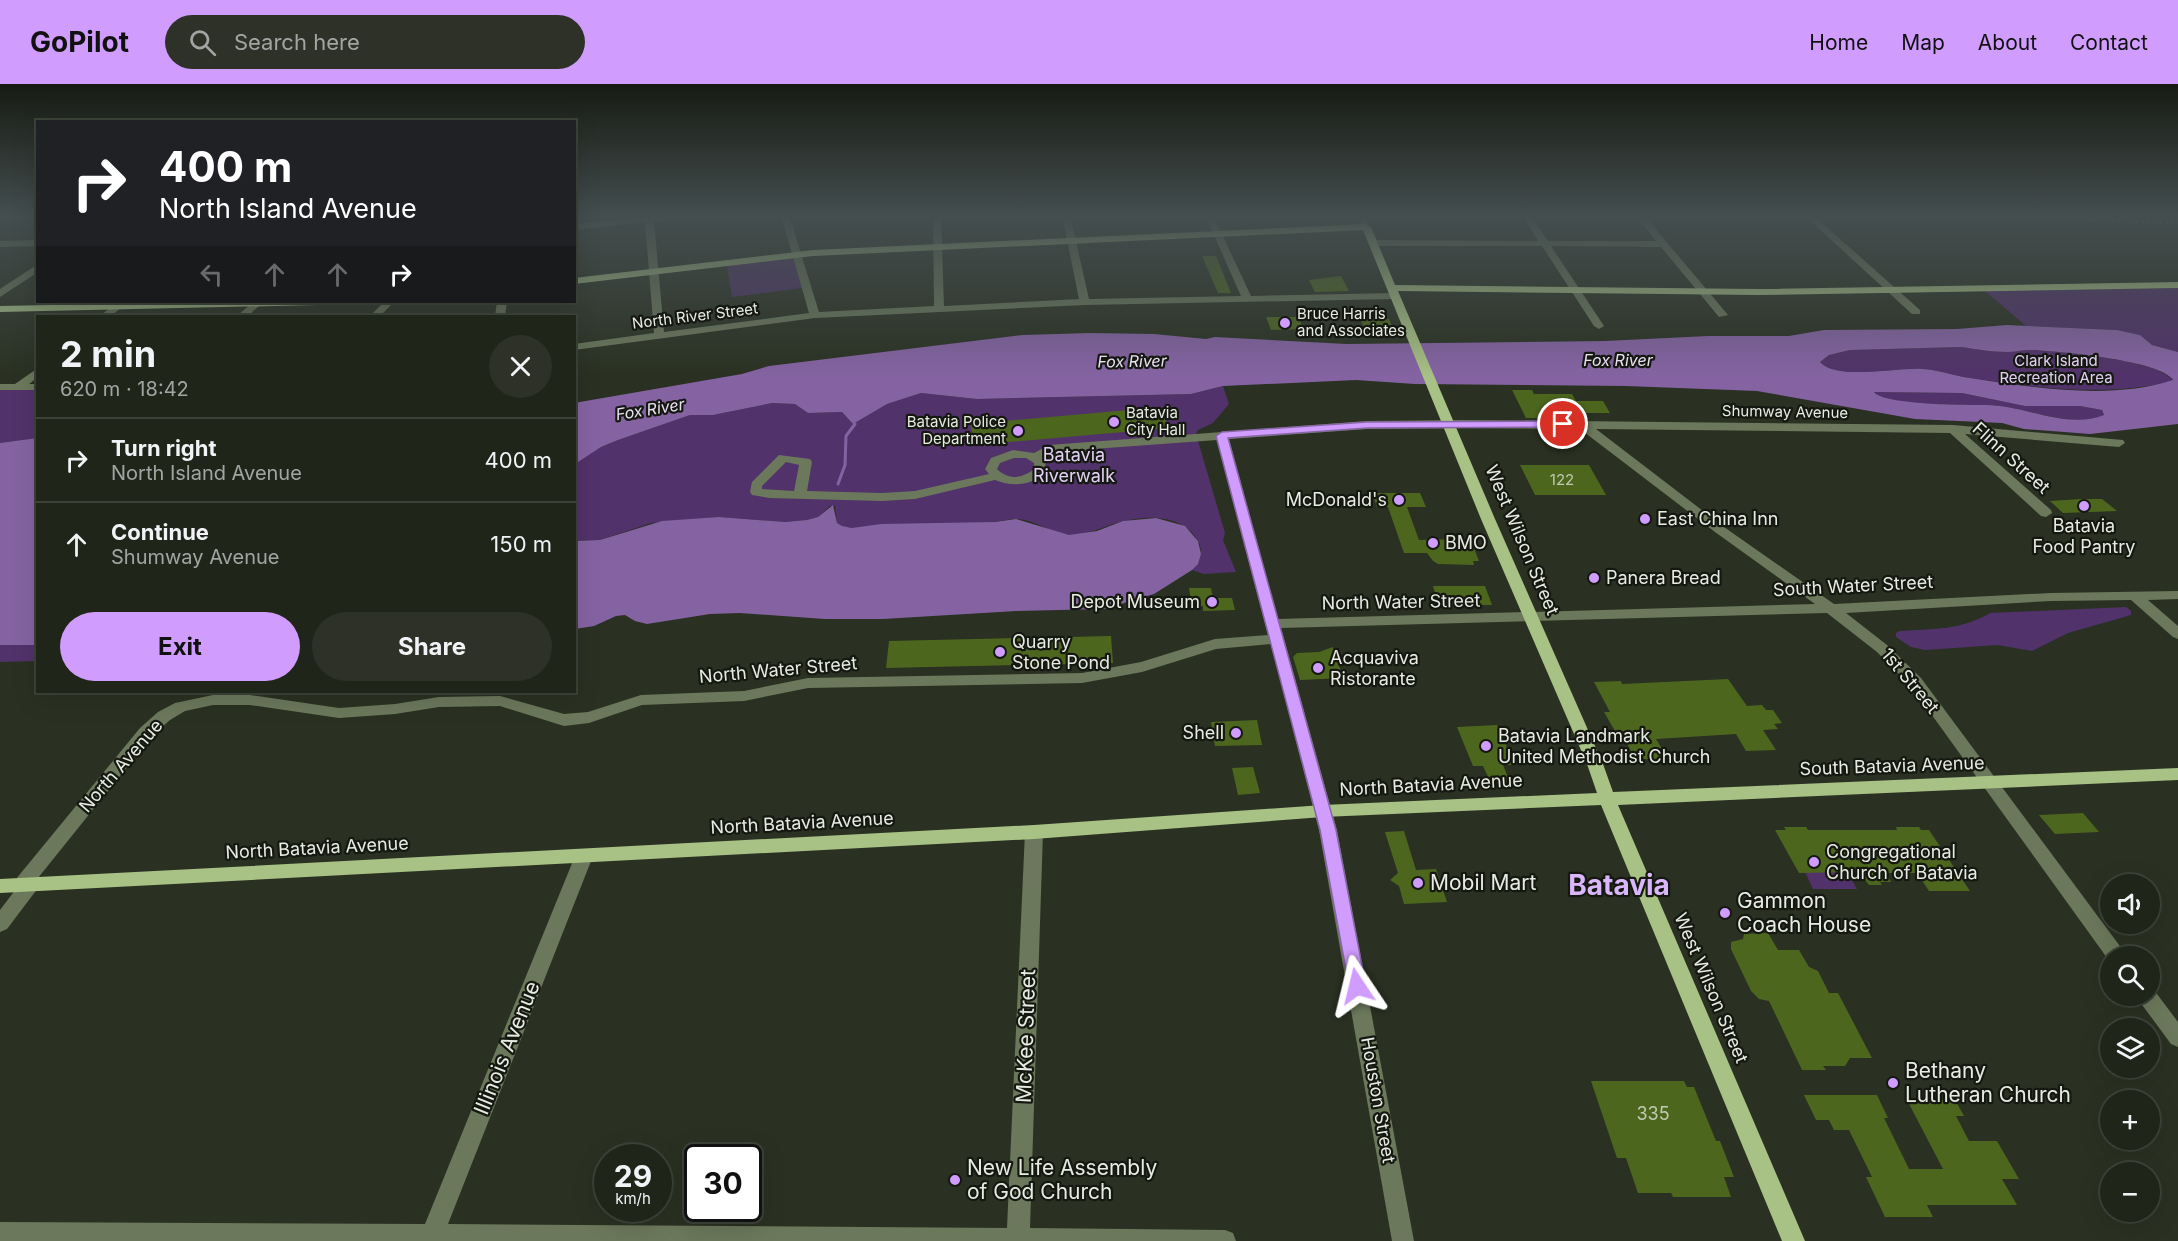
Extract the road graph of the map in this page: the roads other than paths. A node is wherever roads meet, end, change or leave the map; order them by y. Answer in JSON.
{"nodes":[{"id":1,"x":35,"y":269,"type":"edge"},
{"id":2,"x":655,"y":269,"type":"edge"},
{"id":3,"x":680,"y":269,"type":"edge"},
{"id":4,"x":802,"y":269,"type":"edge"},
{"id":5,"x":938,"y":269,"type":"edge"},
{"id":6,"x":1078,"y":269,"type":"edge"},
{"id":7,"x":1234,"y":269,"type":"edge"},
{"id":8,"x":1384,"y":269,"type":"edge"},
{"id":9,"x":1561,"y":269,"type":"edge"},
{"id":10,"x":1684,"y":269,"type":"edge"},
{"id":11,"x":1868,"y":269,"type":"edge"},
{"id":12,"x":655,"y":272,"type":"junction"},
{"id":13,"x":576,"y":281,"type":"edge"},
{"id":14,"x":2178,"y":285,"type":"edge"},
{"id":15,"x":1891,"y":290,"type":"junction"},
{"id":16,"x":1575,"y":291,"type":"junction"},
{"id":17,"x":1393,"y":292,"type":"junction"},
{"id":18,"x":1703,"y":292,"type":"junction"},
{"id":19,"x":0,"y":294,"type":"edge"},
{"id":20,"x":1247,"y":299,"type":"junction"},
{"id":21,"x":1085,"y":302,"type":"junction"},
{"id":22,"x":188,"y":303,"type":"edge"},
{"id":23,"x":256,"y":303,"type":"edge"},
{"id":24,"x":388,"y":303,"type":"edge"},
{"id":25,"x":120,"y":304,"type":"edge"},
{"id":26,"x":939,"y":308,"type":"junction"},
{"id":27,"x":0,"y":309,"type":"edge"},
{"id":28,"x":1916,"y":312,"type":"dead end"},
{"id":29,"x":106,"y":315,"type":"edge"},
{"id":30,"x":243,"y":315,"type":"edge"},
{"id":31,"x":376,"y":315,"type":"edge"},
{"id":32,"x":815,"y":315,"type":"junction"},
{"id":33,"x":1723,"y":315,"type":"dead end"},
{"id":34,"x":1599,"y":326,"type":"dead end"},
{"id":35,"x":659,"y":335,"type":"junction"},
{"id":36,"x":576,"y":346,"type":"edge"},
{"id":37,"x":36,"y":373,"type":"edge"},
{"id":38,"x":0,"y":387,"type":"edge"},
{"id":39,"x":18,"y":387,"type":"junction"},
{"id":40,"x":36,"y":387,"type":"edge"},
{"id":41,"x":1449,"y":424,"type":"junction"},
{"id":42,"x":1583,"y":425,"type":"junction"},
{"id":43,"x":1953,"y":429,"type":"junction"},
{"id":44,"x":1222,"y":436,"type":"junction"},
{"id":45,"x":2119,"y":443,"type":"dead end"},
{"id":46,"x":1035,"y":458,"type":"junction"},
{"id":47,"x":997,"y":476,"type":"junction"},
{"id":48,"x":800,"y":494,"type":"dead end"},
{"id":49,"x":2046,"y":513,"type":"dead end"},
{"id":50,"x":2134,"y":595,"type":"junction"},
{"id":51,"x":2178,"y":595,"type":"edge"},
{"id":52,"x":1828,"y":609,"type":"junction"},
{"id":53,"x":1531,"y":618,"type":"junction"},
{"id":54,"x":1274,"y":632,"type":"junction"},
{"id":55,"x":2178,"y":634,"type":"edge"},
{"id":56,"x":250,"y":700,"type":"joint"},
{"id":57,"x":2178,"y":774,"type":"edge"},
{"id":58,"x":1988,"y":782,"type":"junction"},
{"id":59,"x":1607,"y":798,"type":"junction"},
{"id":60,"x":1323,"y":812,"type":"junction"},
{"id":61,"x":1034,"y":831,"type":"junction"},
{"id":62,"x":584,"y":856,"type":"junction"},
{"id":63,"x":27,"y":884,"type":"junction"},
{"id":64,"x":0,"y":886,"type":"edge"},
{"id":65,"x":0,"y":924,"type":"edge"},
{"id":66,"x":2110,"y":946,"type":"edge"},
{"id":67,"x":2154,"y":1006,"type":"edge"},
{"id":68,"x":2178,"y":1038,"type":"edge"},
{"id":69,"x":0,"y":1233,"type":"edge"},
{"id":70,"x":431,"y":1238,"type":"edge"},
{"id":71,"x":1018,"y":1240,"type":"edge"},
{"id":72,"x":1225,"y":1241,"type":"edge"},
{"id":73,"x":1403,"y":1241,"type":"edge"},
{"id":74,"x":1794,"y":1241,"type":"edge"}],
"edges":[{"from":1,"to":19,"type":"street"},
{"from":2,"to":12,"type":"street"},
{"from":3,"to":12,"type":"main road"},
{"from":4,"to":32,"type":"street"},
{"from":5,"to":26,"type":"street"},
{"from":6,"to":21,"type":"street"},
{"from":7,"to":20,"type":"street"},
{"from":8,"to":17,"type":"main road","name":"West Wilson Street"},
{"from":9,"to":16,"type":"street"},
{"from":10,"to":18,"type":"street"},
{"from":11,"to":15,"type":"street"},
{"from":12,"to":13,"type":"main road"},
{"from":12,"to":35,"type":"street"},
{"from":14,"to":15,"type":"main road"},
{"from":15,"to":18,"type":"main road"},
{"from":15,"to":28,"type":"street"},
{"from":16,"to":17,"type":"main road"},
{"from":16,"to":18,"type":"main road"},
{"from":16,"to":34,"type":"street"},
{"from":17,"to":20,"type":"street","name":"North River Street"},
{"from":17,"to":41,"type":"main road","name":"West Wilson Street"},
{"from":18,"to":33,"type":"street"},
{"from":20,"to":21,"type":"street","name":"North River Street"},
{"from":21,"to":26,"type":"street","name":"North River Street"},
{"from":22,"to":25,"type":"main road"},
{"from":23,"to":30,"type":"street"},
{"from":24,"to":31,"type":"street"},
{"from":25,"to":27,"type":"main road"},
{"from":25,"to":29,"type":"street"},
{"from":26,"to":32,"type":"street","name":"North River Street"},
{"from":32,"to":35,"type":"street","name":"North River Street"},
{"from":35,"to":36,"type":"street","name":"North River Street"},
{"from":37,"to":39,"type":"street"},
{"from":38,"to":39,"type":"street"},
{"from":39,"to":40,"type":"street"},
{"from":41,"to":42,"type":"street","name":"Shumway Avenue"},
{"from":41,"to":44,"type":"street","name":"Shumway Avenue"},
{"from":41,"to":53,"type":"main road","name":"West Wilson Street"},
{"from":42,"to":43,"type":"street","name":"Shumway Avenue"},
{"from":42,"to":52,"type":"street","name":"1st Street"},
{"from":43,"to":45,"type":"street","name":"Shumway Avenue"},
{"from":43,"to":49,"type":"street","name":"Flinn Street"},
{"from":44,"to":46,"type":"street","name":"Shumway Avenue"},
{"from":44,"to":54,"type":"street","name":"Houston Street"},
{"from":46,"to":47,"type":"street"},
{"from":46,"to":47,"type":"street"},
{"from":47,"to":48,"type":"street"},
{"from":50,"to":51,"type":"street","name":"South Water Street"},
{"from":50,"to":52,"type":"street","name":"South Water Street"},
{"from":50,"to":55,"type":"street"},
{"from":52,"to":53,"type":"street","name":"South Water Street"},
{"from":52,"to":58,"type":"street","name":"1st Street"},
{"from":53,"to":54,"type":"street","name":"North Water Street"},
{"from":53,"to":59,"type":"main road","name":"West Wilson Street"},
{"from":54,"to":56,"type":"street","name":"North Water Street"},
{"from":54,"to":60,"type":"street","name":"Houston Street"},
{"from":56,"to":63,"type":"street","name":"North Avenue"},
{"from":57,"to":58,"type":"main road","name":"South Batavia Avenue"},
{"from":58,"to":59,"type":"main road","name":"South Batavia Avenue"},
{"from":58,"to":66,"type":"street","name":"1st Street"},
{"from":59,"to":60,"type":"main road","name":"North Batavia Avenue"},
{"from":59,"to":74,"type":"main road","name":"West Wilson Street"},
{"from":60,"to":61,"type":"main road","name":"North Batavia Avenue"},
{"from":60,"to":73,"type":"street","name":"Houston Street"},
{"from":61,"to":62,"type":"main road","name":"North Batavia Avenue"},
{"from":61,"to":71,"type":"street","name":"McKee Street"},
{"from":62,"to":63,"type":"main road","name":"North Batavia Avenue"},
{"from":62,"to":70,"type":"street","name":"Illinois Avenue"},
{"from":63,"to":64,"type":"main road","name":"North Batavia Avenue"},
{"from":63,"to":65,"type":"street","name":"North Avenue"},
{"from":67,"to":68,"type":"street"},
{"from":69,"to":70,"type":"street"},
{"from":70,"to":71,"type":"street"},
{"from":71,"to":72,"type":"street"}]}
